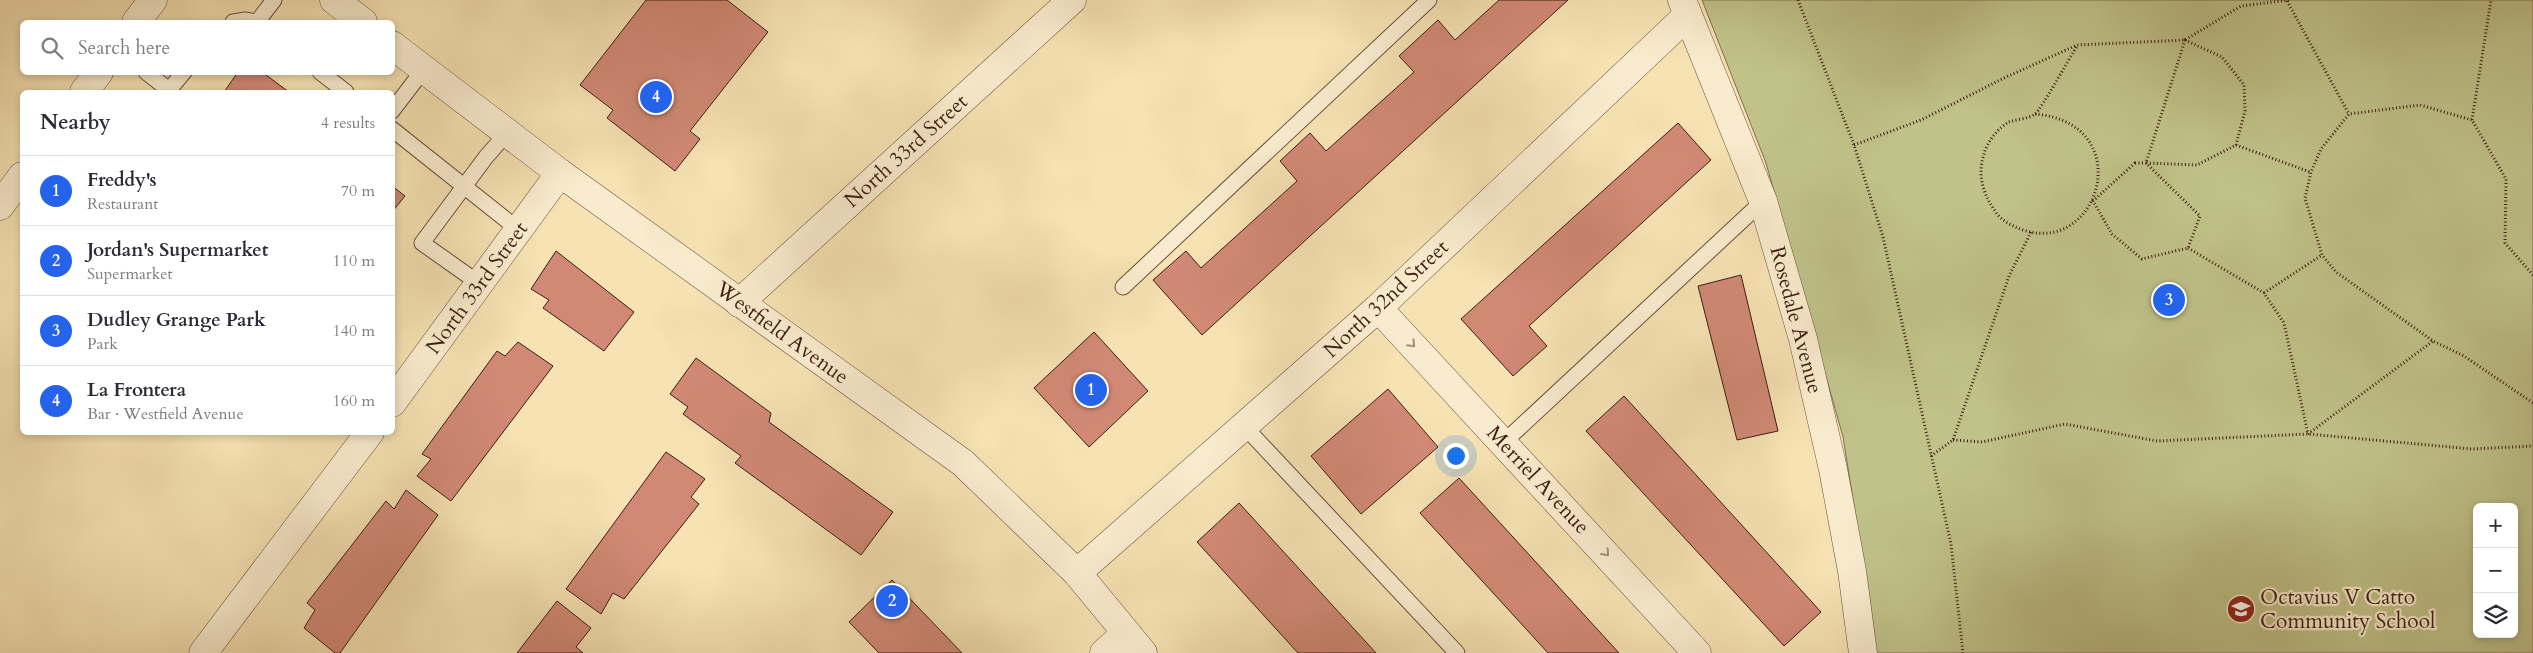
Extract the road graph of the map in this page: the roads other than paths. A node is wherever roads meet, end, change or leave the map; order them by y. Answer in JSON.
{"nodes":[{"id":1,"x":153,"y":0,"type":"edge"},
{"id":2,"x":274,"y":0,"type":"edge"},
{"id":3,"x":334,"y":0,"type":"edge"},
{"id":4,"x":1072,"y":0,"type":"edge"},
{"id":5,"x":1429,"y":0,"type":"edge"},
{"id":6,"x":1685,"y":8,"type":"edge"},
{"id":7,"x":138,"y":20,"type":"edge"},
{"id":8,"x":258,"y":20,"type":"edge"},
{"id":9,"x":360,"y":20,"type":"edge"},
{"id":10,"x":395,"y":47,"type":"edge"},
{"id":11,"x":424,"y":69,"type":"junction"},
{"id":12,"x":97,"y":75,"type":"edge"},
{"id":13,"x":150,"y":75,"type":"edge"},
{"id":14,"x":182,"y":75,"type":"edge"},
{"id":15,"x":324,"y":75,"type":"edge"},
{"id":16,"x":86,"y":90,"type":"edge"},
{"id":17,"x":169,"y":90,"type":"edge"},
{"id":18,"x":169,"y":90,"type":"edge"},
{"id":19,"x":343,"y":90,"type":"edge"},
{"id":20,"x":395,"y":107,"type":"edge"},
{"id":21,"x":395,"y":131,"type":"edge"},
{"id":22,"x":507,"y":133,"type":"junction"},
{"id":23,"x":560,"y":173,"type":"junction"},
{"id":24,"x":20,"y":179,"type":"edge"},
{"id":25,"x":465,"y":186,"type":"junction"},
{"id":26,"x":1762,"y":202,"type":"junction"},
{"id":27,"x":0,"y":206,"type":"edge"},
{"id":28,"x":519,"y":230,"type":"junction"},
{"id":29,"x":480,"y":284,"type":"junction"},
{"id":30,"x":1123,"y":287,"type":"dead end"},
{"id":31,"x":739,"y":303,"type":"junction"},
{"id":32,"x":1378,"y":308,"type":"junction"},
{"id":33,"x":395,"y":399,"type":"edge"},
{"id":34,"x":1244,"y":426,"type":"junction"},
{"id":35,"x":368,"y":435,"type":"edge"},
{"id":36,"x":1504,"y":442,"type":"junction"},
{"id":37,"x":1077,"y":573,"type":"junction"},
{"id":38,"x":1134,"y":643,"type":"edge"},
{"id":39,"x":202,"y":653,"type":"edge"},
{"id":40,"x":1104,"y":653,"type":"edge"},
{"id":41,"x":1457,"y":653,"type":"edge"},
{"id":42,"x":1697,"y":653,"type":"edge"},
{"id":43,"x":1863,"y":653,"type":"edge"}],
"edges":[{"from":1,"to":7,"type":"street"},
{"from":2,"to":8,"type":"lane"},
{"from":3,"to":9,"type":"street"},
{"from":4,"to":31,"type":"street","name":"North 33rd Street"},
{"from":5,"to":30,"type":"lane"},
{"from":6,"to":26,"type":"street","name":"Rosedale Avenue"},
{"from":6,"to":32,"type":"street","name":"North 32nd Street"},
{"from":10,"to":11,"type":"street","name":"Westfield Avenue"},
{"from":11,"to":20,"type":"lane"},
{"from":11,"to":22,"type":"street","name":"Westfield Avenue"},
{"from":12,"to":16,"type":"street"},
{"from":13,"to":18,"type":"lane"},
{"from":14,"to":17,"type":"lane"},
{"from":15,"to":19,"type":"lane"},
{"from":21,"to":25,"type":"lane"},
{"from":22,"to":23,"type":"street","name":"Westfield Avenue"},
{"from":22,"to":25,"type":"lane"},
{"from":23,"to":28,"type":"street","name":"North 33rd Street"},
{"from":23,"to":31,"type":"street","name":"Westfield Avenue"},
{"from":24,"to":27,"type":"street"},
{"from":25,"to":28,"type":"lane"},
{"from":25,"to":29,"type":"lane"},
{"from":26,"to":36,"type":"lane"},
{"from":26,"to":43,"type":"street","name":"Rosedale Avenue"},
{"from":28,"to":29,"type":"street","name":"North 33rd Street"},
{"from":29,"to":33,"type":"street","name":"North 33rd Street"},
{"from":31,"to":37,"type":"street","name":"Westfield Avenue"},
{"from":32,"to":34,"type":"street","name":"North 32nd Street"},
{"from":32,"to":36,"type":"street","name":"Merriel Avenue","one_way":true},
{"from":34,"to":37,"type":"street","name":"North 32nd Street"},
{"from":34,"to":41,"type":"lane"},
{"from":35,"to":39,"type":"street"},
{"from":36,"to":42,"type":"street","name":"Merriel Avenue","one_way":true},
{"from":37,"to":38,"type":"street","name":"Westfield Avenue"},
{"from":38,"to":40,"type":"street"}]}
